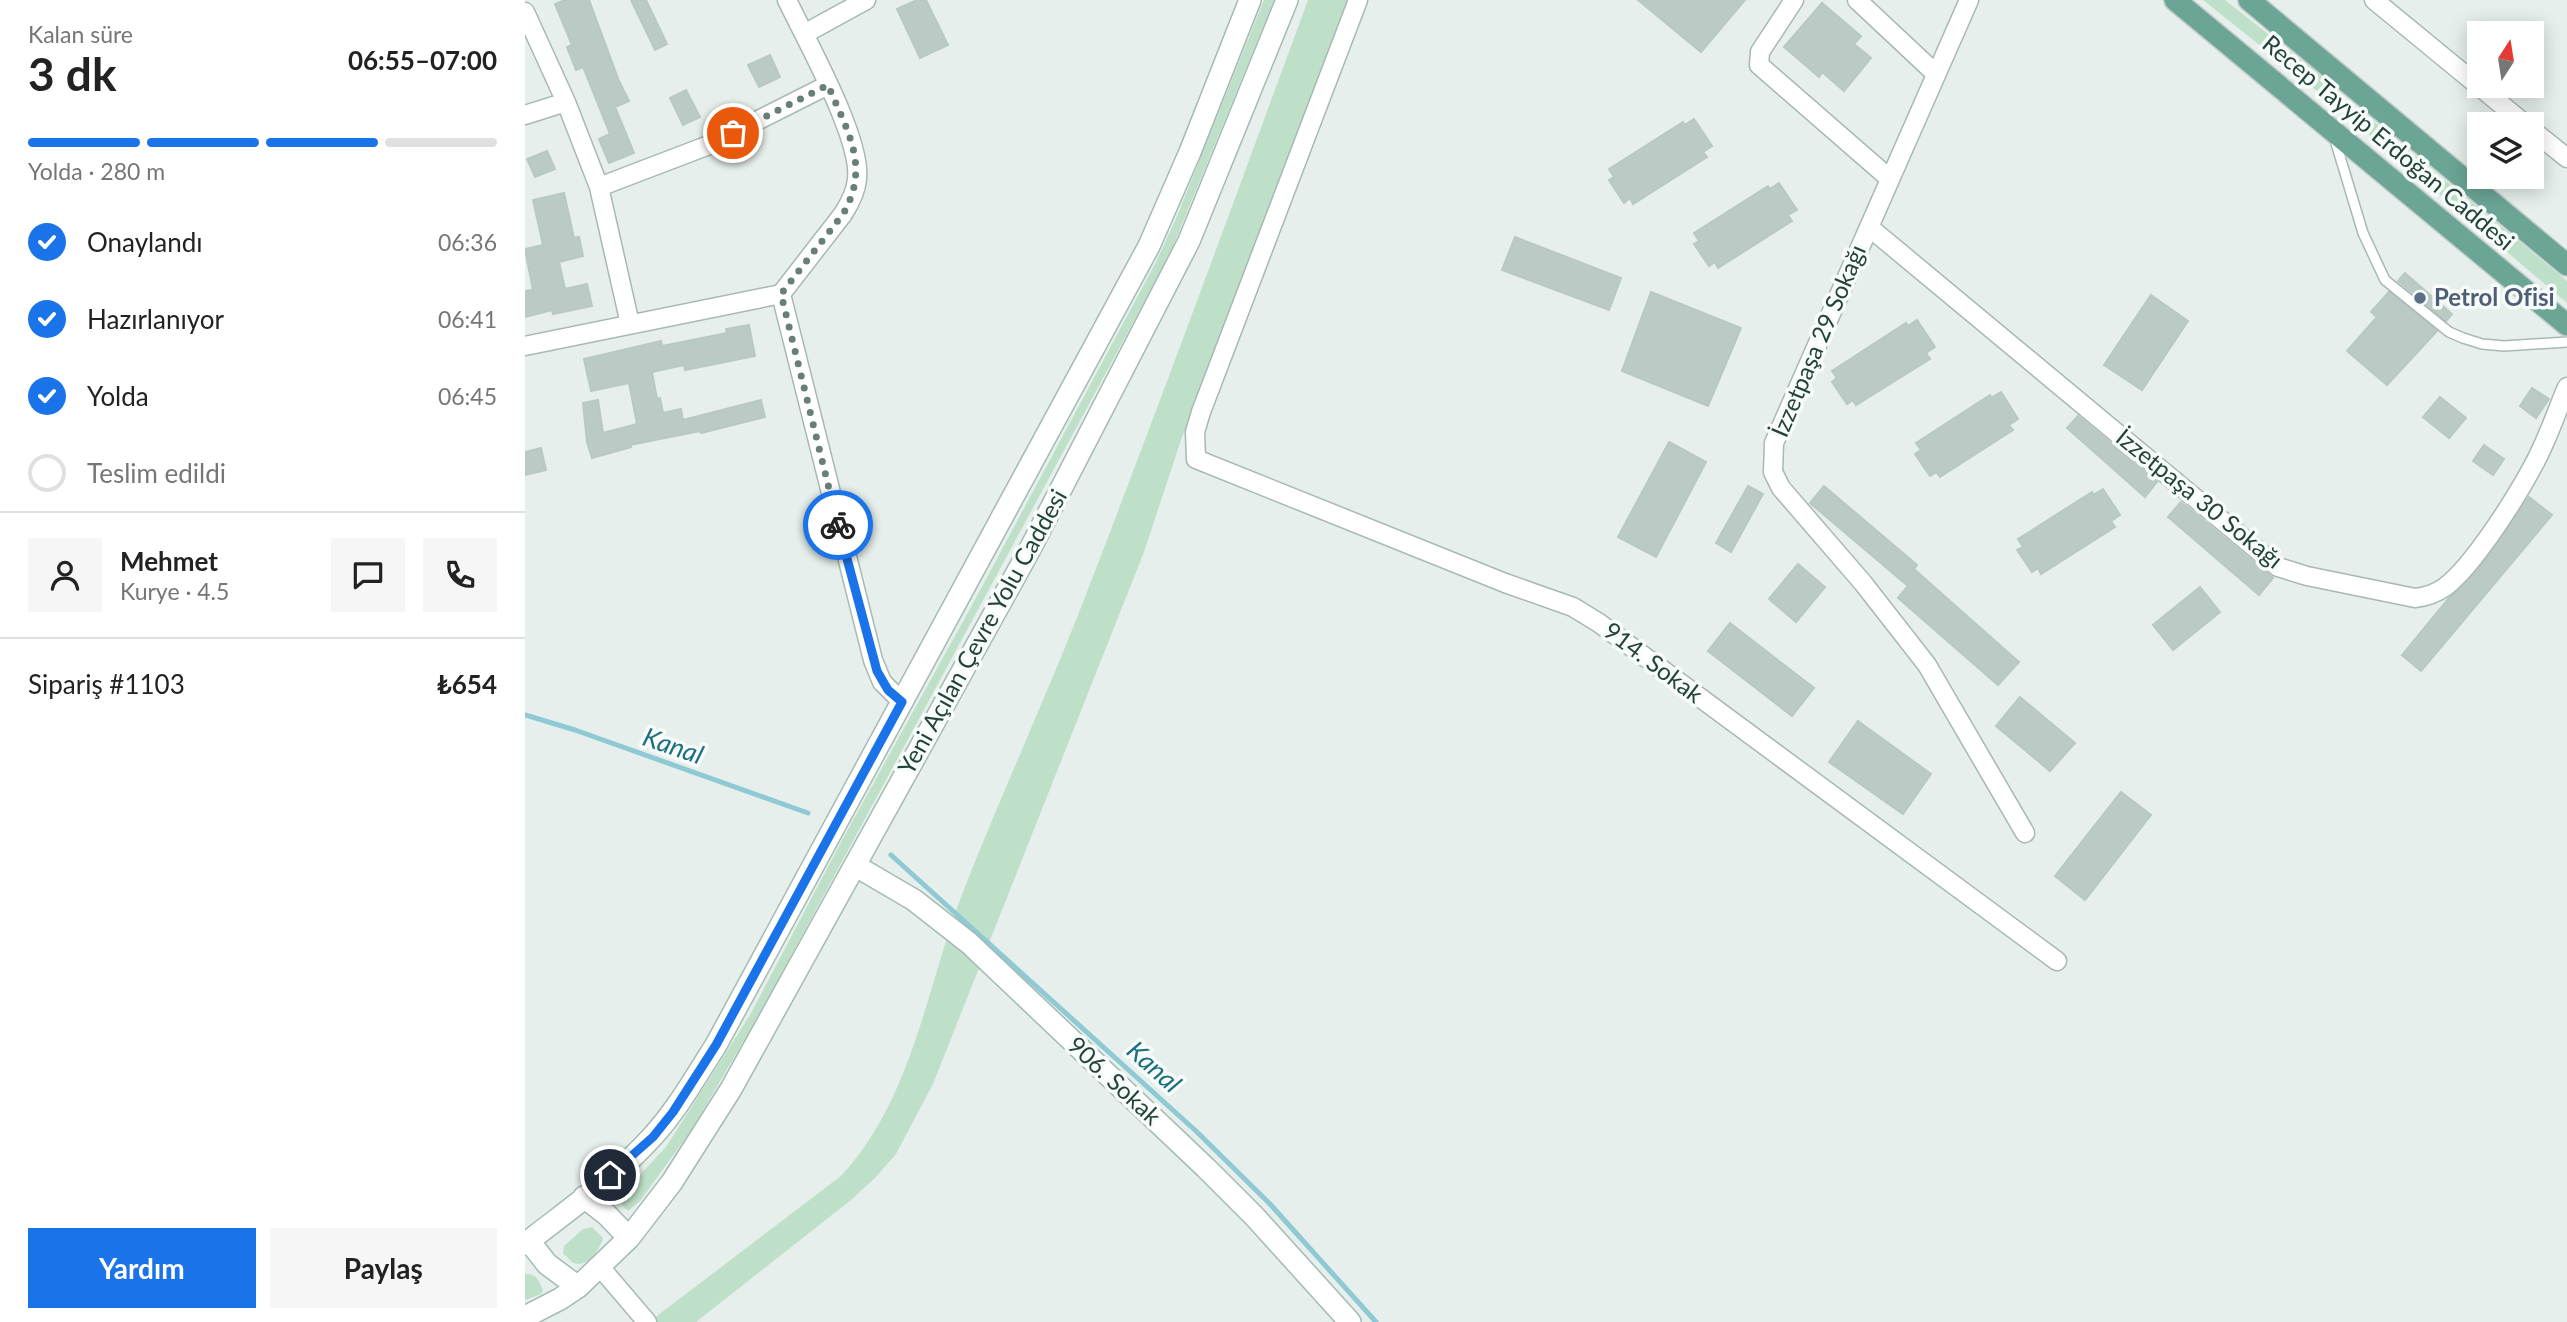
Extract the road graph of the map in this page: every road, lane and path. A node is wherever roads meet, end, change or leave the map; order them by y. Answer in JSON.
{"nodes":[{"id":1,"x":787,"y":0,"type":"edge"},
{"id":2,"x":866,"y":0,"type":"edge"},
{"id":3,"x":1250,"y":0,"type":"edge"},
{"id":4,"x":1287,"y":0,"type":"edge"},
{"id":5,"x":1358,"y":0,"type":"edge"},
{"id":6,"x":1794,"y":0,"type":"edge"},
{"id":7,"x":1857,"y":0,"type":"edge"},
{"id":8,"x":1969,"y":0,"type":"edge"},
{"id":9,"x":2175,"y":0,"type":"edge"},
{"id":10,"x":2249,"y":0,"type":"edge"},
{"id":11,"x":2374,"y":0,"type":"edge"},
{"id":12,"x":525,"y":12,"type":"edge"},
{"id":13,"x":804,"y":34,"type":"junction"},
{"id":14,"x":1936,"y":74,"type":"junction"},
{"id":15,"x":828,"y":85,"type":"junction"},
{"id":16,"x":566,"y":102,"type":"junction"},
{"id":17,"x":2510,"y":112,"type":"edge"},
{"id":18,"x":525,"y":115,"type":"edge"},
{"id":19,"x":2333,"y":131,"type":"junction"},
{"id":20,"x":2544,"y":140,"type":"edge"},
{"id":21,"x":2567,"y":159,"type":"edge"},
{"id":22,"x":1890,"y":179,"type":"junction"},
{"id":23,"x":599,"y":187,"type":"junction"},
{"id":24,"x":1869,"y":227,"type":"junction"},
{"id":25,"x":2567,"y":265,"type":"edge"},
{"id":26,"x":781,"y":294,"type":"junction"},
{"id":27,"x":630,"y":324,"type":"junction"},
{"id":28,"x":2567,"y":325,"type":"edge"},
{"id":29,"x":2567,"y":342,"type":"edge"},
{"id":30,"x":525,"y":346,"type":"edge"},
{"id":31,"x":2567,"y":387,"type":"edge"},
{"id":32,"x":902,"y":702,"type":"junction"},
{"id":33,"x":2025,"y":833,"type":"dead end"},
{"id":34,"x":856,"y":866,"type":"junction"},
{"id":35,"x":2057,"y":961,"type":"dead end"},
{"id":36,"x":584,"y":1197,"type":"junction"},
{"id":37,"x":629,"y":1238,"type":"junction"},
{"id":38,"x":527,"y":1243,"type":"edge"},
{"id":39,"x":600,"y":1267,"type":"junction"},
{"id":40,"x":578,"y":1287,"type":"junction"},
{"id":41,"x":525,"y":1317,"type":"edge"},
{"id":42,"x":647,"y":1322,"type":"edge"},
{"id":43,"x":1350,"y":1322,"type":"edge"}],
"edges":[{"from":1,"to":13,"type":"street"},
{"from":2,"to":13,"type":"street"},
{"from":3,"to":32,"type":"main road","name":"Yeni Açılan Çevre Yolu Caddesi"},
{"from":4,"to":34,"type":"main road","name":"Yeni Açılan Çevre Yolu Caddesi"},
{"from":5,"to":35,"type":"street","name":"914. Sokak"},
{"from":6,"to":22,"type":"street"},
{"from":7,"to":14,"type":"street"},
{"from":8,"to":14,"type":"street","name":"İzzetpaşa 29 Sokağı"},
{"from":9,"to":19,"type":"main road","name":"Recep Tayyip Erdoğan Caddesi"},
{"from":10,"to":25,"type":"main road","name":"Recep Tayyip Erdoğan Caddesi"},
{"from":11,"to":17,"type":"street"},
{"from":12,"to":16,"type":"street"},
{"from":13,"to":15,"type":"street"},
{"from":14,"to":22,"type":"street","name":"İzzetpaşa 29 Sokağı"},
{"from":15,"to":23,"type":"street"},
{"from":15,"to":26,"type":"street"},
{"from":16,"to":18,"type":"street"},
{"from":16,"to":23,"type":"street"},
{"from":19,"to":28,"type":"main road","name":"Recep Tayyip Erdoğan Caddesi"},
{"from":19,"to":29,"type":"lane"},
{"from":20,"to":21,"type":"street"},
{"from":22,"to":24,"type":"street","name":"İzzetpaşa 29 Sokağı"},
{"from":23,"to":27,"type":"street"},
{"from":24,"to":31,"type":"street","name":"İzzetpaşa 30 Sokağı"},
{"from":24,"to":33,"type":"street","name":"İzzetpaşa 29 Sokağı"},
{"from":26,"to":27,"type":"street"},
{"from":26,"to":32,"type":"street"},
{"from":27,"to":30,"type":"street"},
{"from":32,"to":36,"type":"main road","name":"Yeni Açılan Çevre Yolu Caddesi"},
{"from":34,"to":37,"type":"main road","name":"Yeni Açılan Çevre Yolu Caddesi"},
{"from":34,"to":43,"type":"main road","name":"906. Sokak"},
{"from":36,"to":37,"type":"main road"},
{"from":36,"to":38,"type":"main road","name":"Yeni Açılan Çevre Yolu Caddesi"},
{"from":37,"to":39,"type":"main road","name":"Yeni Açılan Çevre Yolu Caddesi"},
{"from":38,"to":40,"type":"main road","name":"Yeni Açılan Çevre Yolu Caddesi"},
{"from":39,"to":40,"type":"main road","name":"Yeni Açılan Çevre Yolu Caddesi"},
{"from":39,"to":42,"type":"street"},
{"from":40,"to":41,"type":"main road","name":"Yeni Açılan Çevre Yolu Caddesi"}]}
